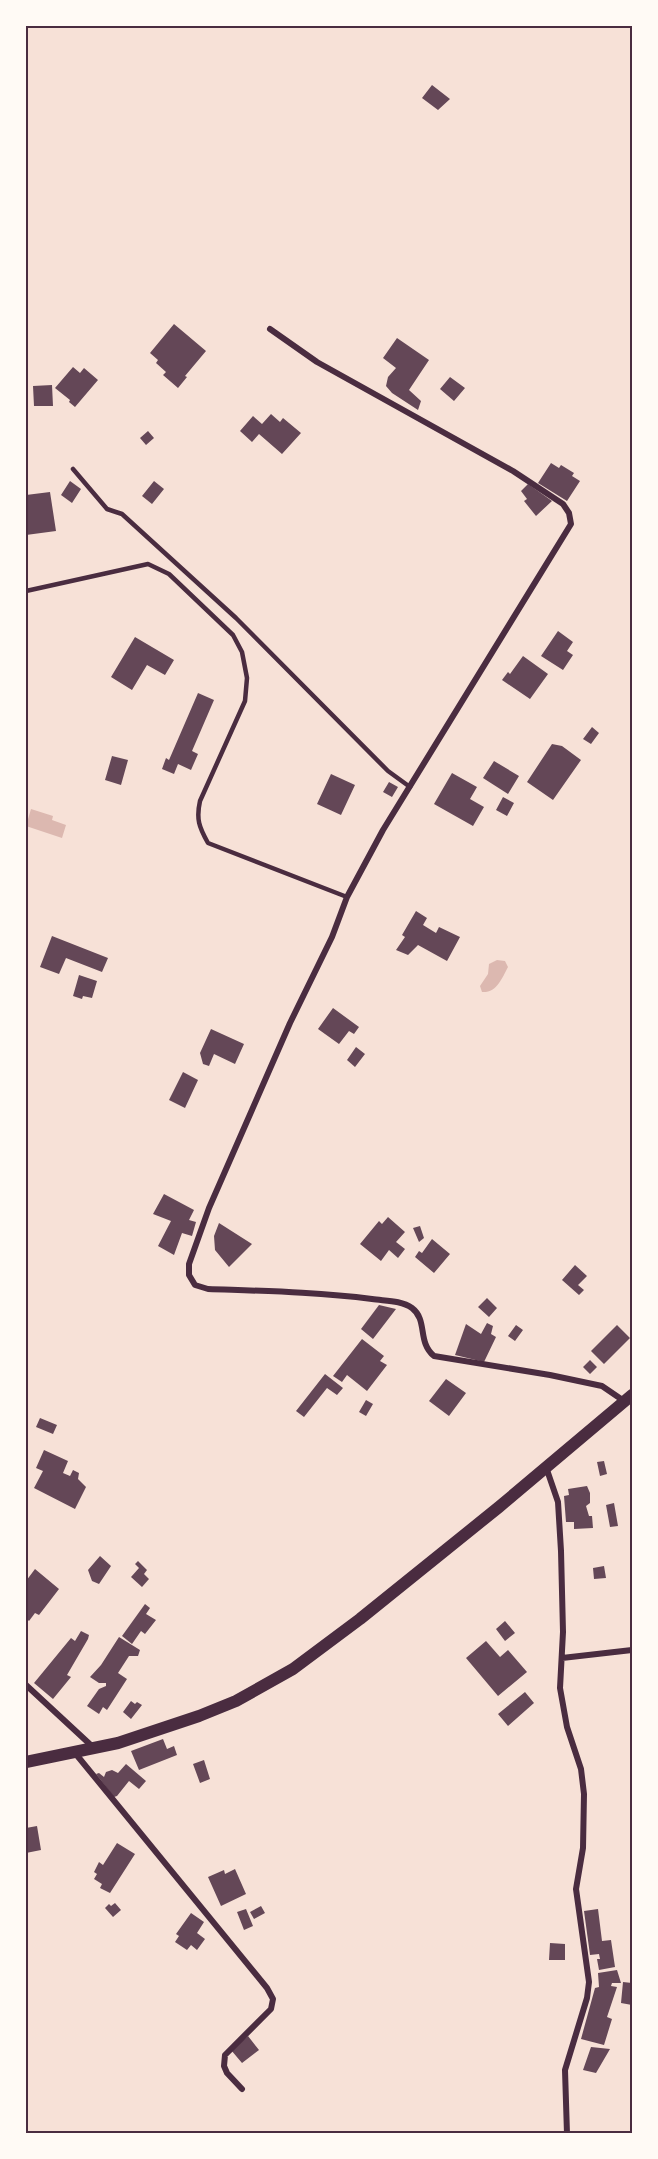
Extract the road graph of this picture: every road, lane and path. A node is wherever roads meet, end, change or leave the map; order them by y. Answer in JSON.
{"nodes":[{"id":1,"x":270,"y":328,"type":"dead end"},
{"id":2,"x":73,"y":469,"type":"dead end"},
{"id":3,"x":26,"y":591,"type":"edge"},
{"id":4,"x":410,"y":787,"type":"junction"},
{"id":5,"x":347,"y":897,"type":"junction"},
{"id":6,"x":628,"y":1398,"type":"edge"},
{"id":7,"x":546,"y":1467,"type":"junction"},
{"id":8,"x":633,"y":1650,"type":"edge"},
{"id":9,"x":562,"y":1658,"type":"junction"},
{"id":10,"x":26,"y":1685,"type":"edge"},
{"id":11,"x":94,"y":1749,"type":"junction"},
{"id":12,"x":75,"y":1753,"type":"junction"},
{"id":13,"x":26,"y":1762,"type":"edge"},
{"id":14,"x":242,"y":2089,"type":"dead end"},
{"id":15,"x":567,"y":2133,"type":"edge"}],
"edges":[{"from":1,"to":4,"type":"street"},
{"from":2,"to":4,"type":"lane"},
{"from":3,"to":5,"type":"lane"},
{"from":4,"to":5,"type":"street"},
{"from":5,"to":6,"type":"street"},
{"from":6,"to":7,"type":"main road"},
{"from":7,"to":9,"type":"street"},
{"from":7,"to":11,"type":"main road"},
{"from":8,"to":9,"type":"street"},
{"from":9,"to":15,"type":"street"},
{"from":10,"to":11,"type":"street"},
{"from":11,"to":12,"type":"main road"},
{"from":12,"to":13,"type":"main road"},
{"from":12,"to":14,"type":"street"}]}
